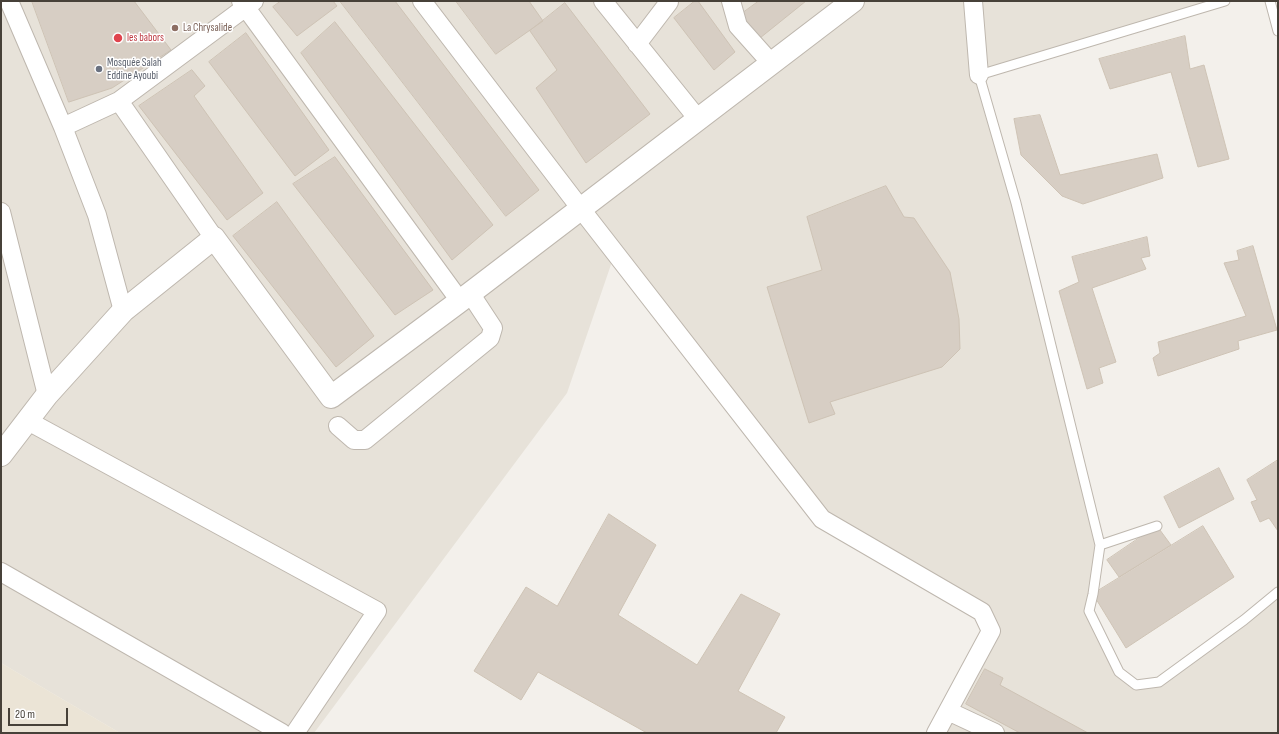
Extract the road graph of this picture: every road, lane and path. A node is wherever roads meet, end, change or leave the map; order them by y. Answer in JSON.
{"nodes":[{"id":1,"x":9,"y":1,"type":"edge"},
{"id":2,"x":422,"y":1,"type":"edge"},
{"id":3,"x":603,"y":1,"type":"edge"},
{"id":4,"x":668,"y":1,"type":"edge"},
{"id":5,"x":731,"y":1,"type":"edge"},
{"id":6,"x":853,"y":1,"type":"edge"},
{"id":7,"x":973,"y":1,"type":"edge"},
{"id":8,"x":1225,"y":1,"type":"edge"},
{"id":9,"x":1270,"y":1,"type":"edge"},
{"id":10,"x":247,"y":3,"type":"edge"},
{"id":11,"x":1278,"y":31,"type":"edge"},
{"id":12,"x":637,"y":44,"type":"junction"},
{"id":13,"x":771,"y":63,"type":"junction"},
{"id":14,"x":979,"y":75,"type":"junction"},
{"id":15,"x":119,"y":101,"type":"junction"},
{"id":16,"x":698,"y":119,"type":"junction"},
{"id":17,"x":63,"y":128,"type":"junction"},
{"id":18,"x":581,"y":209,"type":"junction"},
{"id":19,"x":1,"y":212,"type":"edge"},
{"id":20,"x":214,"y":238,"type":"junction"},
{"id":21,"x":465,"y":297,"type":"junction"},
{"id":22,"x":123,"y":311,"type":"junction"},
{"id":23,"x":47,"y":395,"type":"junction"},
{"id":24,"x":28,"y":421,"type":"junction"},
{"id":25,"x":338,"y":426,"type":"dead end"},
{"id":26,"x":1,"y":455,"type":"edge"},
{"id":27,"x":1157,"y":526,"type":"dead end"},
{"id":28,"x":1100,"y":545,"type":"junction"},
{"id":29,"x":1,"y":572,"type":"edge"},
{"id":30,"x":1278,"y":592,"type":"edge"},
{"id":31,"x":948,"y":711,"type":"junction"},
{"id":32,"x":282,"y":733,"type":"edge"},
{"id":33,"x":295,"y":733,"type":"edge"},
{"id":34,"x":936,"y":733,"type":"edge"},
{"id":35,"x":995,"y":733,"type":"edge"}],
"edges":[{"from":1,"to":17,"type":"street"},
{"from":2,"to":18,"type":"street"},
{"from":3,"to":12,"type":"street"},
{"from":4,"to":12,"type":"street"},
{"from":5,"to":13,"type":"street"},
{"from":6,"to":13,"type":"street"},
{"from":7,"to":14,"type":"street"},
{"from":8,"to":14,"type":"lane"},
{"from":9,"to":11,"type":"lane"},
{"from":10,"to":15,"type":"street"},
{"from":10,"to":21,"type":"street"},
{"from":12,"to":16,"type":"street"},
{"from":13,"to":16,"type":"street"},
{"from":14,"to":28,"type":"lane"},
{"from":15,"to":17,"type":"street"},
{"from":15,"to":20,"type":"street"},
{"from":16,"to":18,"type":"street"},
{"from":17,"to":22,"type":"street"},
{"from":18,"to":21,"type":"street"},
{"from":18,"to":31,"type":"street"},
{"from":19,"to":23,"type":"street"},
{"from":20,"to":21,"type":"street"},
{"from":20,"to":22,"type":"street"},
{"from":21,"to":25,"type":"street"},
{"from":22,"to":23,"type":"street"},
{"from":23,"to":24,"type":"street"},
{"from":24,"to":26,"type":"street"},
{"from":24,"to":33,"type":"street"},
{"from":27,"to":28,"type":"lane"},
{"from":28,"to":30,"type":"lane"},
{"from":29,"to":32,"type":"street"},
{"from":31,"to":34,"type":"street"},
{"from":31,"to":35,"type":"street"}]}
